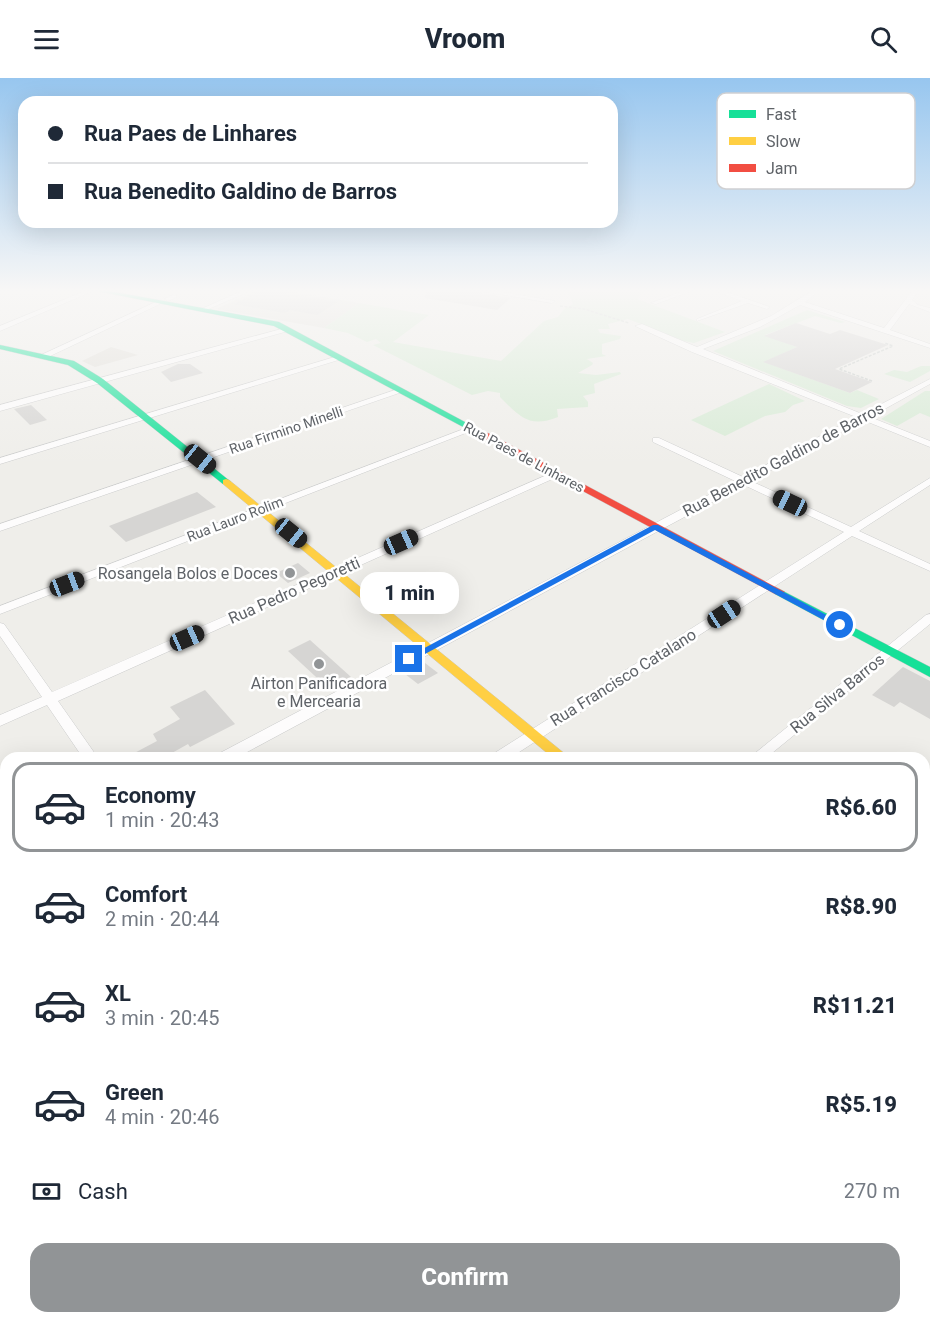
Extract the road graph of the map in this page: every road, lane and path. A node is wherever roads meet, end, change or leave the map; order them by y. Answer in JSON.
{"nodes":[{"id":1,"x":10,"y":349,"type":"edge"},
{"id":2,"x":58,"y":349,"type":"edge"},
{"id":3,"x":218,"y":349,"type":"edge"},
{"id":4,"x":324,"y":349,"type":"edge"},
{"id":5,"x":886,"y":349,"type":"edge"},
{"id":6,"x":695,"y":350,"type":"edge"},
{"id":7,"x":43,"y":356,"type":"junction"},
{"id":8,"x":341,"y":358,"type":"junction"},
{"id":9,"x":100,"y":381,"type":"junction"},
{"id":10,"x":872,"y":381,"type":"dead end"},
{"id":11,"x":927,"y":384,"type":"edge"},
{"id":12,"x":401,"y":391,"type":"junction"},
{"id":13,"x":0,"y":408,"type":"edge"},
{"id":14,"x":145,"y":417,"type":"junction"},
{"id":15,"x":862,"y":417,"type":"junction"},
{"id":16,"x":472,"y":429,"type":"junction"},
{"id":17,"x":656,"y":440,"type":"dead end"},
{"id":18,"x":930,"y":444,"type":"edge"},
{"id":19,"x":200,"y":459,"type":"junction"},
{"id":20,"x":0,"y":461,"type":"edge"},
{"id":21,"x":556,"y":474,"type":"junction"},
{"id":22,"x":742,"y":481,"type":"junction"},
{"id":23,"x":930,"y":481,"type":"edge"},
{"id":24,"x":261,"y":508,"type":"junction"},
{"id":25,"x":655,"y":527,"type":"junction"},
{"id":26,"x":0,"y":528,"type":"edge"},
{"id":27,"x":851,"y":531,"type":"junction"},
{"id":28,"x":930,"y":568,"type":"edge"},
{"id":29,"x":337,"y":571,"type":"junction"},
{"id":30,"x":768,"y":586,"type":"junction"},
{"id":31,"x":0,"y":610,"type":"edge"},
{"id":32,"x":930,"y":618,"type":"edge"},
{"id":33,"x":0,"y":627,"type":"edge"},
{"id":34,"x":429,"y":648,"type":"junction"},
{"id":35,"x":889,"y":651,"type":"junction"},
{"id":36,"x":930,"y":673,"type":"edge"},
{"id":37,"x":50,"y":699,"type":"junction"},
{"id":38,"x":0,"y":721,"type":"edge"},
{"id":39,"x":534,"y":734,"type":"junction"},
{"id":40,"x":87,"y":752,"type":"edge"},
{"id":41,"x":234,"y":752,"type":"edge"},
{"id":42,"x":507,"y":752,"type":"edge"},
{"id":43,"x":556,"y":752,"type":"edge"},
{"id":44,"x":763,"y":752,"type":"edge"}],
"edges":[{"from":1,"to":7,"type":"street"},
{"from":2,"to":7,"type":"street"},
{"from":3,"to":9,"type":"street"},
{"from":4,"to":8,"type":"street","name":"Rua Paes de Linhares"},
{"from":5,"to":10,"type":"path"},
{"from":6,"to":15,"type":"street"},
{"from":7,"to":9,"type":"street"},
{"from":8,"to":12,"type":"street","name":"Rua Paes de Linhares"},
{"from":8,"to":14,"type":"street"},
{"from":9,"to":13,"type":"street"},
{"from":9,"to":14,"type":"street"},
{"from":11,"to":15,"type":"street","name":"Rua Benedito Galdino de Barros"},
{"from":12,"to":16,"type":"street","name":"Rua Paes de Linhares"},
{"from":12,"to":19,"type":"street","name":"Rua Firmino Minelli"},
{"from":14,"to":19,"type":"street"},
{"from":14,"to":20,"type":"street"},
{"from":15,"to":18,"type":"street"},
{"from":15,"to":22,"type":"street","name":"Rua Benedito Galdino de Barros"},
{"from":16,"to":21,"type":"street","name":"Rua Paes de Linhares"},
{"from":16,"to":24,"type":"street","name":"Rua Lauro Rolim"},
{"from":17,"to":22,"type":"street"},
{"from":19,"to":24,"type":"street"},
{"from":19,"to":26,"type":"street","name":"Rua Firmino Minelli"},
{"from":21,"to":25,"type":"street","name":"Rua Paes de Linhares"},
{"from":21,"to":29,"type":"street","name":"Rua Pedro Pegoretti"},
{"from":22,"to":25,"type":"street","name":"Rua Benedito Galdino de Barros"},
{"from":22,"to":27,"type":"street"},
{"from":23,"to":27,"type":"street","name":"Rua Francisco Catalano"},
{"from":24,"to":29,"type":"street"},
{"from":24,"to":31,"type":"street","name":"Rua Lauro Rolim"},
{"from":25,"to":30,"type":"street","name":"Rua Paes de Linhares"},
{"from":25,"to":34,"type":"street","name":"Rua Benedito Galdino de Barros"},
{"from":27,"to":28,"type":"street"},
{"from":27,"to":30,"type":"street","name":"Rua Francisco Catalano"},
{"from":29,"to":34,"type":"street"},
{"from":29,"to":37,"type":"street","name":"Rua Pedro Pegoretti"},
{"from":30,"to":35,"type":"street","name":"Rua Paes de Linhares"},
{"from":30,"to":39,"type":"street","name":"Rua Francisco Catalano"},
{"from":32,"to":35,"type":"street","name":"Rua Silva Barros"},
{"from":33,"to":37,"type":"street"},
{"from":34,"to":39,"type":"street"},
{"from":34,"to":41,"type":"street","name":"Rua Benedito Galdino de Barros"},
{"from":35,"to":36,"type":"street","name":"Rua Paes de Linhares"},
{"from":35,"to":44,"type":"street","name":"Rua Silva Barros"},
{"from":37,"to":38,"type":"street","name":"Rua Pedro Pegoretti"},
{"from":37,"to":40,"type":"street"},
{"from":39,"to":42,"type":"street","name":"Rua Francisco Catalano"},
{"from":39,"to":43,"type":"street"}]}
